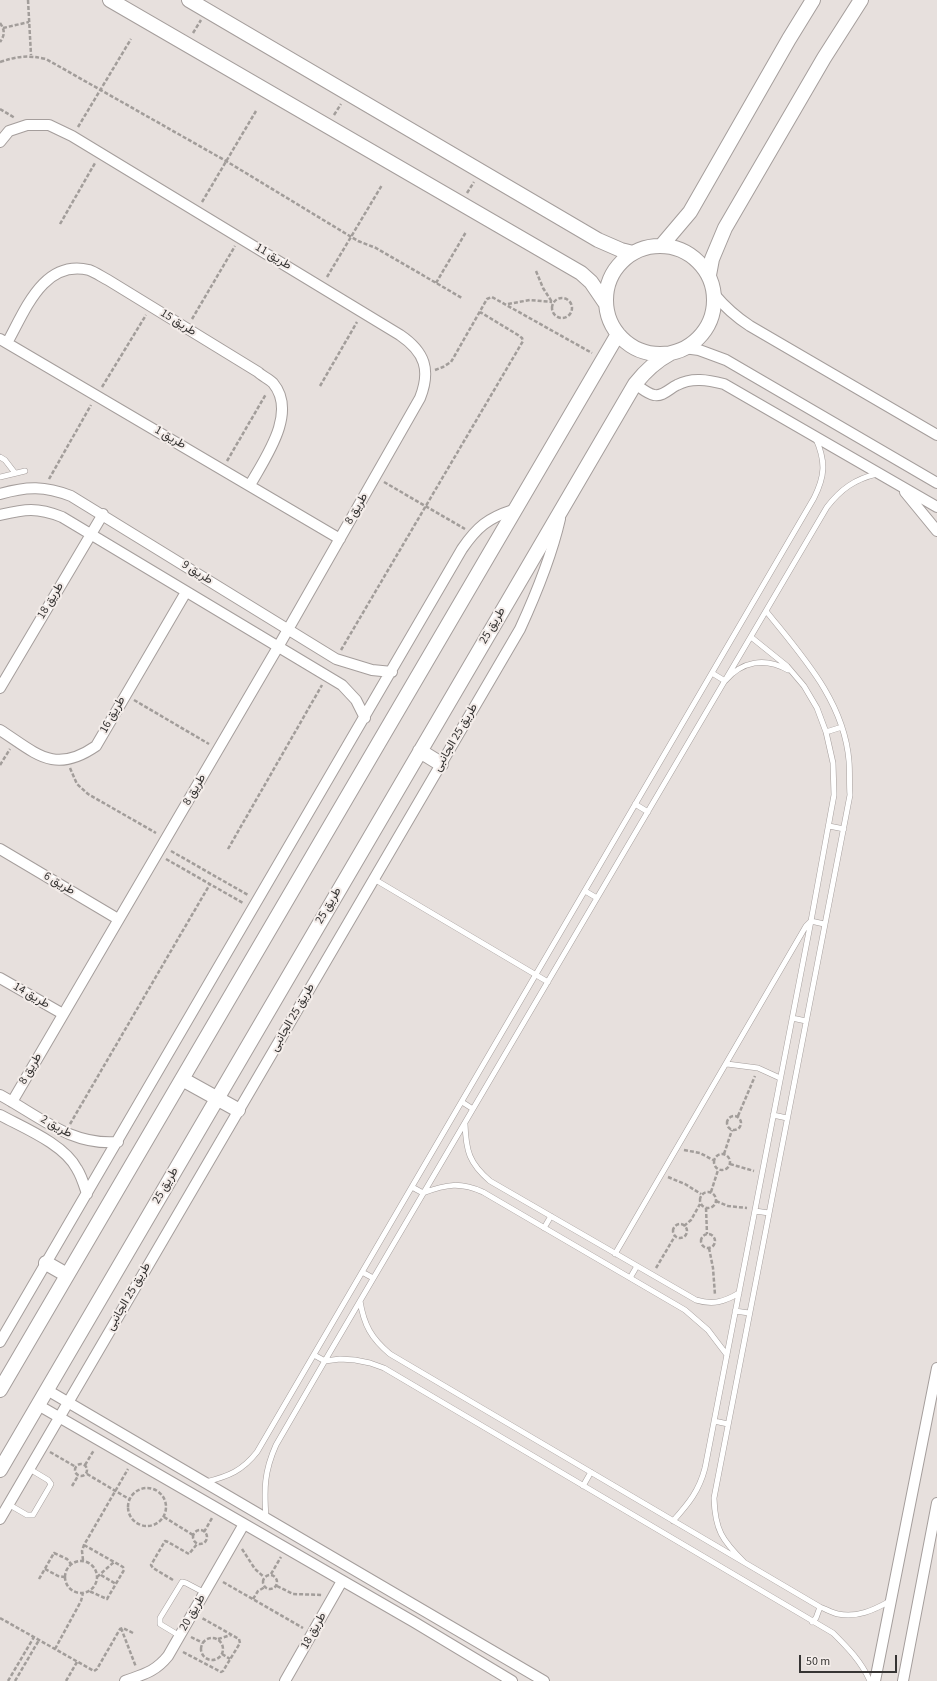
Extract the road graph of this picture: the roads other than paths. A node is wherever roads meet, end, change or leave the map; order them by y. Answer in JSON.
{"nodes":[{"id":1,"x":110,"y":0,"type":"edge"},
{"id":2,"x":189,"y":0,"type":"edge"},
{"id":3,"x":813,"y":0,"type":"edge"},
{"id":4,"x":861,"y":0,"type":"edge"},
{"id":5,"x":0,"y":142,"type":"edge"},
{"id":6,"x":662,"y":246,"type":"junction"},
{"id":7,"x":633,"y":253,"type":"junction"},
{"id":8,"x":708,"y":274,"type":"junction"},
{"id":9,"x":714,"y":294,"type":"junction"},
{"id":10,"x":606,"y":304,"type":"junction"},
{"id":11,"x":618,"y":334,"type":"junction"},
{"id":12,"x":3,"y":341,"type":"edge"},
{"id":13,"x":684,"y":348,"type":"junction"},
{"id":14,"x":671,"y":353,"type":"junction"},
{"id":15,"x":635,"y":384,"type":"junction"},
{"id":16,"x":937,"y":435,"type":"edge"},
{"id":17,"x":815,"y":436,"type":"junction"},
{"id":18,"x":0,"y":457,"type":"edge"},
{"id":19,"x":25,"y":471,"type":"dead end"},
{"id":20,"x":15,"y":473,"type":"junction"},
{"id":21,"x":879,"y":474,"type":"junction"},
{"id":22,"x":0,"y":477,"type":"edge"},
{"id":23,"x":375,"y":477,"type":"joint"},
{"id":24,"x":937,"y":482,"type":"edge"},
{"id":25,"x":250,"y":486,"type":"junction"},
{"id":26,"x":902,"y":487,"type":"junction"},
{"id":27,"x":0,"y":494,"type":"edge"},
{"id":28,"x":563,"y":507,"type":"junction"},
{"id":29,"x":937,"y":508,"type":"edge"},
{"id":30,"x":513,"y":510,"type":"junction"},
{"id":31,"x":103,"y":514,"type":"junction"},
{"id":32,"x":0,"y":515,"type":"edge"},
{"id":33,"x":937,"y":531,"type":"edge"},
{"id":34,"x":91,"y":534,"type":"junction"},
{"id":35,"x":340,"y":539,"type":"junction"},
{"id":36,"x":186,"y":592,"type":"junction"},
{"id":37,"x":766,"y":611,"type":"junction"},
{"id":38,"x":288,"y":630,"type":"junction"},
{"id":39,"x":751,"y":637,"type":"junction"},
{"id":40,"x":278,"y":647,"type":"junction"},
{"id":41,"x":392,"y":672,"type":"junction"},
{"id":42,"x":712,"y":673,"type":"junction"},
{"id":43,"x":795,"y":676,"type":"junction"},
{"id":44,"x":725,"y":681,"type":"junction"},
{"id":45,"x":0,"y":688,"type":"edge"},
{"id":46,"x":365,"y":718,"type":"junction"},
{"id":47,"x":842,"y":727,"type":"junction"},
{"id":48,"x":0,"y":730,"type":"edge"},
{"id":49,"x":826,"y":732,"type":"junction"},
{"id":50,"x":420,"y":752,"type":"junction"},
{"id":51,"x":441,"y":764,"type":"junction"},
{"id":52,"x":635,"y":804,"type":"junction"},
{"id":53,"x":648,"y":812,"type":"junction"},
{"id":54,"x":828,"y":826,"type":"junction"},
{"id":55,"x":844,"y":829,"type":"junction"},
{"id":56,"x":0,"y":849,"type":"edge"},
{"id":57,"x":374,"y":879,"type":"junction"},
{"id":58,"x":585,"y":891,"type":"junction"},
{"id":59,"x":597,"y":898,"type":"junction"},
{"id":60,"x":118,"y":919,"type":"junction"},
{"id":61,"x":811,"y":921,"type":"junction"},
{"id":62,"x":824,"y":924,"type":"junction"},
{"id":63,"x":536,"y":975,"type":"junction"},
{"id":64,"x":0,"y":978,"type":"edge"},
{"id":65,"x":548,"y":982,"type":"junction"},
{"id":66,"x":63,"y":1014,"type":"junction"},
{"id":67,"x":792,"y":1018,"type":"junction"},
{"id":68,"x":806,"y":1020,"type":"junction"},
{"id":69,"x":727,"y":1064,"type":"junction"},
{"id":70,"x":780,"y":1078,"type":"junction"},
{"id":71,"x":182,"y":1079,"type":"junction"},
{"id":72,"x":0,"y":1095,"type":"edge"},
{"id":73,"x":217,"y":1098,"type":"junction"},
{"id":74,"x":12,"y":1102,"type":"junction"},
{"id":75,"x":462,"y":1102,"type":"junction"},
{"id":76,"x":473,"y":1109,"type":"junction"},
{"id":77,"x":238,"y":1110,"type":"junction"},
{"id":78,"x":0,"y":1115,"type":"edge"},
{"id":79,"x":773,"y":1115,"type":"junction"},
{"id":80,"x":787,"y":1118,"type":"junction"},
{"id":81,"x":465,"y":1123,"type":"junction"},
{"id":82,"x":118,"y":1142,"type":"junction"},
{"id":83,"x":412,"y":1187,"type":"junction"},
{"id":84,"x":424,"y":1193,"type":"junction"},
{"id":85,"x":87,"y":1194,"type":"junction"},
{"id":86,"x":755,"y":1210,"type":"junction"},
{"id":87,"x":769,"y":1213,"type":"junction"},
{"id":88,"x":551,"y":1216,"type":"junction"},
{"id":89,"x":544,"y":1228,"type":"junction"},
{"id":90,"x":615,"y":1254,"type":"junction"},
{"id":91,"x":46,"y":1263,"type":"junction"},
{"id":92,"x":637,"y":1266,"type":"junction"},
{"id":93,"x":362,"y":1272,"type":"junction"},
{"id":94,"x":66,"y":1275,"type":"junction"},
{"id":95,"x":373,"y":1278,"type":"junction"},
{"id":96,"x":630,"y":1278,"type":"junction"},
{"id":97,"x":739,"y":1293,"type":"junction"},
{"id":98,"x":360,"y":1301,"type":"junction"},
{"id":99,"x":735,"y":1311,"type":"junction"},
{"id":100,"x":749,"y":1313,"type":"junction"},
{"id":101,"x":0,"y":1342,"type":"edge"},
{"id":102,"x":314,"y":1355,"type":"junction"},
{"id":103,"x":727,"y":1355,"type":"junction"},
{"id":104,"x":325,"y":1362,"type":"junction"},
{"id":105,"x":937,"y":1368,"type":"edge"},
{"id":106,"x":0,"y":1390,"type":"edge"},
{"id":107,"x":47,"y":1390,"type":"junction"},
{"id":108,"x":935,"y":1391,"type":"edge"},
{"id":109,"x":68,"y":1402,"type":"junction"},
{"id":110,"x":38,"y":1405,"type":"junction"},
{"id":111,"x":58,"y":1417,"type":"junction"},
{"id":112,"x":714,"y":1422,"type":"junction"},
{"id":113,"x":728,"y":1424,"type":"junction"},
{"id":114,"x":28,"y":1468,"type":"junction"},
{"id":115,"x":0,"y":1470,"type":"edge"},
{"id":116,"x":591,"y":1472,"type":"junction"},
{"id":117,"x":204,"y":1482,"type":"junction"},
{"id":118,"x":583,"y":1486,"type":"junction"},
{"id":119,"x":937,"y":1503,"type":"edge"},
{"id":120,"x":8,"y":1504,"type":"junction"},
{"id":121,"x":0,"y":1518,"type":"edge"},
{"id":122,"x":266,"y":1518,"type":"junction"},
{"id":123,"x":673,"y":1520,"type":"junction"},
{"id":124,"x":244,"y":1524,"type":"junction"},
{"id":125,"x":744,"y":1562,"type":"junction"},
{"id":126,"x":342,"y":1581,"type":"junction"},
{"id":127,"x":205,"y":1593,"type":"junction"},
{"id":128,"x":893,"y":1600,"type":"junction"},
{"id":129,"x":820,"y":1607,"type":"junction"},
{"id":130,"x":421,"y":1609,"type":"junction"},
{"id":131,"x":414,"y":1622,"type":"junction"},
{"id":132,"x":812,"y":1622,"type":"junction"},
{"id":133,"x":180,"y":1636,"type":"junction"},
{"id":134,"x":125,"y":1681,"type":"edge"},
{"id":135,"x":285,"y":1681,"type":"edge"},
{"id":136,"x":512,"y":1681,"type":"edge"},
{"id":137,"x":544,"y":1681,"type":"edge"},
{"id":138,"x":870,"y":1681,"type":"edge"},
{"id":139,"x":876,"y":1681,"type":"edge"},
{"id":140,"x":903,"y":1681,"type":"edge"}],
"edges":[{"from":1,"to":10,"type":"street"},
{"from":2,"to":7,"type":"street"},
{"from":3,"to":6,"type":"street"},
{"from":4,"to":8,"type":"street"},
{"from":5,"to":23,"type":"street","name":"طريق 11"},
{"from":6,"to":7,"type":"street"},
{"from":6,"to":8,"type":"street"},
{"from":7,"to":10,"type":"street"},
{"from":8,"to":9,"type":"street"},
{"from":9,"to":13,"type":"street"},
{"from":9,"to":16,"type":"street"},
{"from":10,"to":11,"type":"street"},
{"from":11,"to":14,"type":"street"},
{"from":11,"to":30,"type":"street"},
{"from":12,"to":25,"type":"street","name":"طريق 1"},
{"from":12,"to":25,"type":"street","name":"طريق 15"},
{"from":13,"to":14,"type":"street"},
{"from":13,"to":24,"type":"street"},
{"from":14,"to":15,"type":"street","name":"طريق 25"},
{"from":15,"to":17,"type":"street"},
{"from":15,"to":28,"type":"street","name":"طريق 25"},
{"from":17,"to":21,"type":"street"},
{"from":17,"to":42,"type":"lane"},
{"from":18,"to":20,"type":"lane"},
{"from":19,"to":20,"type":"lane"},
{"from":20,"to":22,"type":"lane"},
{"from":21,"to":26,"type":"street"},
{"from":21,"to":37,"type":"lane"},
{"from":23,"to":35,"type":"street","name":"طريق 8"},
{"from":25,"to":35,"type":"street","name":"طريق 1"},
{"from":26,"to":29,"type":"street"},
{"from":26,"to":33,"type":"street"},
{"from":27,"to":31,"type":"street","name":"طريق 9"},
{"from":28,"to":50,"type":"street","name":"طريق 25"},
{"from":28,"to":51,"type":"street","name":"طريق 25 الجانبى"},
{"from":30,"to":41,"type":"street"},
{"from":30,"to":71,"type":"street"},
{"from":31,"to":34,"type":"street","name":"طريق 18"},
{"from":31,"to":38,"type":"street","name":"طريق 9"},
{"from":32,"to":34,"type":"street","name":"طريق 9"},
{"from":34,"to":36,"type":"street","name":"طريق 9"},
{"from":34,"to":45,"type":"street","name":"طريق 18"},
{"from":35,"to":38,"type":"street","name":"طريق 8"},
{"from":36,"to":40,"type":"street","name":"طريق 9"},
{"from":36,"to":48,"type":"street","name":"طريق 16"},
{"from":37,"to":39,"type":"lane"},
{"from":37,"to":47,"type":"lane"},
{"from":38,"to":40,"type":"street","name":"طريق 8"},
{"from":38,"to":41,"type":"street","name":"طريق 9"},
{"from":39,"to":43,"type":"lane"},
{"from":39,"to":44,"type":"lane"},
{"from":40,"to":46,"type":"street","name":"طريق 9"},
{"from":40,"to":60,"type":"street","name":"طريق 8"},
{"from":41,"to":46,"type":"street"},
{"from":42,"to":44,"type":"lane"},
{"from":42,"to":52,"type":"lane"},
{"from":43,"to":44,"type":"lane"},
{"from":43,"to":49,"type":"lane"},
{"from":44,"to":53,"type":"lane"},
{"from":46,"to":82,"type":"street"},
{"from":47,"to":49,"type":"lane"},
{"from":47,"to":55,"type":"lane"},
{"from":49,"to":54,"type":"lane"},
{"from":50,"to":51,"type":"street"},
{"from":50,"to":73,"type":"street","name":"طريق 25"},
{"from":51,"to":57,"type":"street","name":"طريق 25 الجانبى"},
{"from":52,"to":53,"type":"lane"},
{"from":52,"to":58,"type":"lane"},
{"from":53,"to":59,"type":"lane"},
{"from":54,"to":55,"type":"lane"},
{"from":54,"to":61,"type":"lane"},
{"from":55,"to":62,"type":"lane"},
{"from":56,"to":60,"type":"street","name":"طريق 6"},
{"from":57,"to":63,"type":"lane"},
{"from":57,"to":77,"type":"street","name":"طريق 25 الجانبى"},
{"from":58,"to":59,"type":"lane"},
{"from":58,"to":63,"type":"lane"},
{"from":59,"to":65,"type":"lane"},
{"from":60,"to":66,"type":"street","name":"طريق 8"},
{"from":61,"to":62,"type":"lane"},
{"from":61,"to":67,"type":"lane"},
{"from":61,"to":69,"type":"lane"},
{"from":62,"to":68,"type":"lane"},
{"from":63,"to":65,"type":"lane"},
{"from":63,"to":75,"type":"lane"},
{"from":64,"to":66,"type":"street","name":"طريق 14"},
{"from":65,"to":76,"type":"lane"},
{"from":66,"to":74,"type":"street","name":"طريق 8"},
{"from":67,"to":68,"type":"lane"},
{"from":67,"to":70,"type":"lane"},
{"from":68,"to":80,"type":"lane"},
{"from":69,"to":70,"type":"lane"},
{"from":69,"to":90,"type":"lane"},
{"from":70,"to":79,"type":"lane"},
{"from":71,"to":73,"type":"street"},
{"from":71,"to":94,"type":"street"},
{"from":72,"to":74,"type":"street","name":"طريق 2"},
{"from":73,"to":77,"type":"street"},
{"from":73,"to":107,"type":"street","name":"طريق 25"},
{"from":74,"to":82,"type":"street","name":"طريق 2"},
{"from":75,"to":76,"type":"lane"},
{"from":75,"to":83,"type":"lane"},
{"from":76,"to":81,"type":"lane"},
{"from":77,"to":109,"type":"street","name":"طريق 25 الجانبى"},
{"from":78,"to":85,"type":"street","name":"طريق 2"},
{"from":79,"to":80,"type":"lane"},
{"from":79,"to":86,"type":"lane"},
{"from":80,"to":87,"type":"lane"},
{"from":81,"to":84,"type":"lane"},
{"from":81,"to":88,"type":"lane"},
{"from":82,"to":85,"type":"street"},
{"from":83,"to":84,"type":"lane"},
{"from":83,"to":93,"type":"lane"},
{"from":84,"to":89,"type":"lane"},
{"from":84,"to":95,"type":"lane"},
{"from":85,"to":91,"type":"street"},
{"from":86,"to":87,"type":"lane"},
{"from":86,"to":97,"type":"lane"},
{"from":87,"to":100,"type":"lane"},
{"from":88,"to":89,"type":"lane"},
{"from":88,"to":90,"type":"lane"},
{"from":89,"to":96,"type":"lane"},
{"from":90,"to":92,"type":"lane"},
{"from":91,"to":94,"type":"street"},
{"from":91,"to":101,"type":"street"},
{"from":92,"to":96,"type":"lane"},
{"from":92,"to":97,"type":"lane"},
{"from":93,"to":95,"type":"lane"},
{"from":93,"to":102,"type":"lane"},
{"from":94,"to":106,"type":"street"},
{"from":95,"to":98,"type":"lane"},
{"from":96,"to":103,"type":"lane"},
{"from":97,"to":99,"type":"lane"},
{"from":98,"to":104,"type":"lane"},
{"from":98,"to":116,"type":"lane"},
{"from":99,"to":100,"type":"lane"},
{"from":99,"to":103,"type":"lane"},
{"from":100,"to":113,"type":"lane"},
{"from":102,"to":104,"type":"lane"},
{"from":102,"to":117,"type":"lane"},
{"from":103,"to":112,"type":"lane"},
{"from":104,"to":118,"type":"lane"},
{"from":104,"to":122,"type":"lane"},
{"from":105,"to":108,"type":"street"},
{"from":107,"to":109,"type":"street"},
{"from":107,"to":110,"type":"street","name":"طريق 25"},
{"from":108,"to":128,"type":"street"},
{"from":109,"to":111,"type":"street","name":"طريق 25 الجانبى"},
{"from":109,"to":117,"type":"street"},
{"from":110,"to":111,"type":"street"},
{"from":110,"to":115,"type":"street","name":"طريق 25"},
{"from":111,"to":114,"type":"street","name":"طريق 25 الجانبى"},
{"from":111,"to":124,"type":"street"},
{"from":112,"to":113,"type":"lane"},
{"from":112,"to":123,"type":"lane"},
{"from":113,"to":125,"type":"lane"},
{"from":114,"to":120,"type":"street","name":"طريق 25 الجانبى"},
{"from":114,"to":120,"type":"lane"},
{"from":116,"to":118,"type":"lane"},
{"from":116,"to":123,"type":"lane"},
{"from":117,"to":122,"type":"street"},
{"from":118,"to":132,"type":"lane"},
{"from":119,"to":140,"type":"street"},
{"from":120,"to":121,"type":"street","name":"طريق 25 الجانبى"},
{"from":122,"to":130,"type":"street"},
{"from":123,"to":125,"type":"lane"},
{"from":124,"to":126,"type":"street"},
{"from":124,"to":127,"type":"street","name":"طريق 20"},
{"from":125,"to":129,"type":"lane"},
{"from":126,"to":131,"type":"street"},
{"from":126,"to":135,"type":"street","name":"طريق 18"},
{"from":127,"to":133,"type":"street","name":"طريق 20"},
{"from":127,"to":133,"type":"lane"},
{"from":128,"to":129,"type":"lane"},
{"from":128,"to":139,"type":"street"},
{"from":129,"to":132,"type":"lane"},
{"from":130,"to":131,"type":"street"},
{"from":130,"to":137,"type":"street"},
{"from":131,"to":136,"type":"street"},
{"from":132,"to":138,"type":"lane"},
{"from":133,"to":134,"type":"street","name":"طريق 20"}]}
